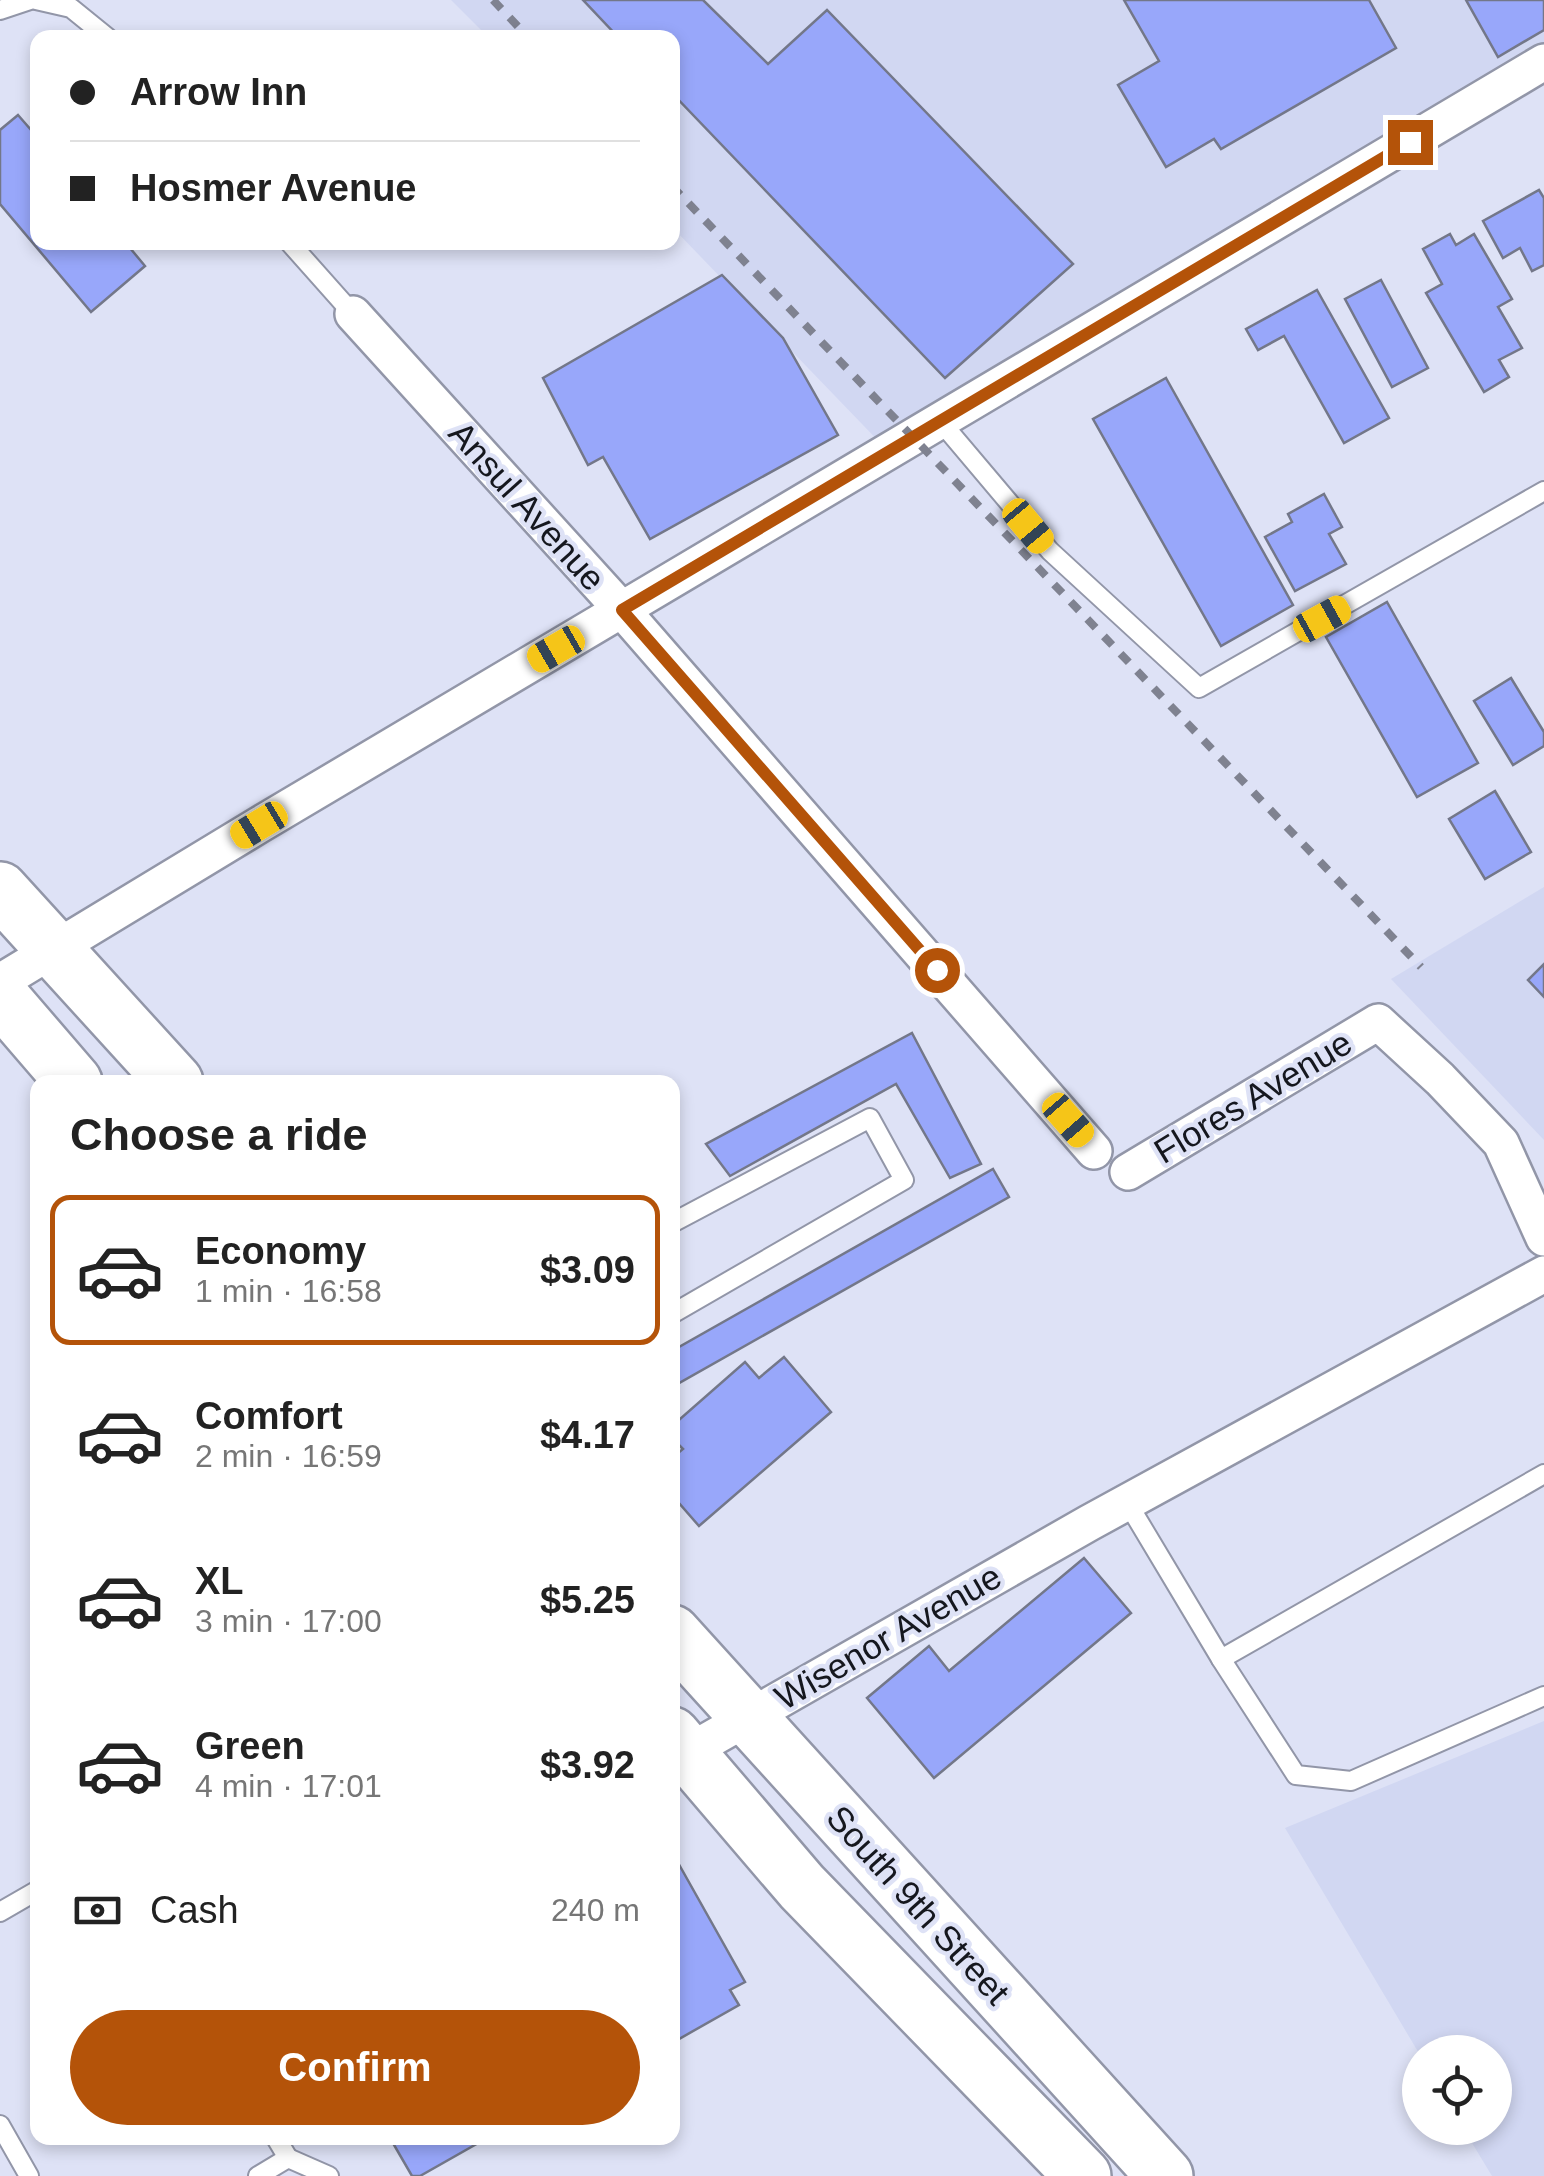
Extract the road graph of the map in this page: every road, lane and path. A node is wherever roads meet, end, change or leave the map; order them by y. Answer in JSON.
{"nodes":[{"id":1,"x":33,"y":0,"type":"edge"},
{"id":2,"x":73,"y":4,"type":"edge"},
{"id":3,"x":0,"y":10,"type":"edge"},
{"id":4,"x":100,"y":30,"type":"edge"},
{"id":5,"x":1544,"y":62,"type":"edge"},
{"id":6,"x":297,"y":250,"type":"edge"},
{"id":7,"x":353,"y":314,"type":"joint"},
{"id":8,"x":941,"y":422,"type":"junction"},
{"id":9,"x":1544,"y":491,"type":"edge"},
{"id":10,"x":622,"y":610,"type":"junction"},
{"id":11,"x":0,"y":890,"type":"edge"},
{"id":12,"x":55,"y":950,"type":"junction"},
{"id":13,"x":0,"y":982,"type":"edge"},
{"id":14,"x":0,"y":996,"type":"edge"},
{"id":15,"x":68,"y":1075,"type":"edge"},
{"id":16,"x":169,"y":1075,"type":"edge"},
{"id":17,"x":1094,"y":1150,"type":"dead end"},
{"id":18,"x":1128,"y":1172,"type":"dead end"},
{"id":19,"x":680,"y":1219,"type":"edge"},
{"id":20,"x":1544,"y":1238,"type":"edge"},
{"id":21,"x":1541,"y":1283,"type":"edge"},
{"id":22,"x":680,"y":1309,"type":"edge"},
{"id":23,"x":1544,"y":1474,"type":"edge"},
{"id":24,"x":1127,"y":1502,"type":"junction"},
{"id":25,"x":680,"y":1642,"type":"edge"},
{"id":26,"x":1221,"y":1659,"type":"junction"},
{"id":27,"x":1544,"y":1696,"type":"edge"},
{"id":28,"x":748,"y":1716,"type":"junction"},
{"id":29,"x":680,"y":1744,"type":"edge"},
{"id":30,"x":30,"y":1895,"type":"edge"},
{"id":31,"x":0,"y":1912,"type":"edge"},
{"id":32,"x":0,"y":2125,"type":"edge"},
{"id":33,"x":280,"y":2145,"type":"edge"},
{"id":34,"x":288,"y":2158,"type":"junction"},
{"id":35,"x":29,"y":2176,"type":"edge"},
{"id":36,"x":258,"y":2176,"type":"edge"},
{"id":37,"x":329,"y":2176,"type":"edge"},
{"id":38,"x":1082,"y":2176,"type":"edge"},
{"id":39,"x":1165,"y":2176,"type":"edge"}],
"edges":[{"from":1,"to":2,"type":"lane"},
{"from":1,"to":3,"type":"lane"},
{"from":2,"to":4,"type":"lane"},
{"from":5,"to":8,"type":"street"},
{"from":6,"to":7,"type":"lane"},
{"from":7,"to":10,"type":"street","name":"Ansul Avenue"},
{"from":8,"to":9,"type":"lane"},
{"from":8,"to":10,"type":"street"},
{"from":10,"to":12,"type":"street"},
{"from":10,"to":17,"type":"street","name":"Ansul Avenue"},
{"from":11,"to":12,"type":"main road"},
{"from":12,"to":13,"type":"street"},
{"from":12,"to":16,"type":"main road"},
{"from":14,"to":15,"type":"main road"},
{"from":18,"to":20,"type":"street","name":"Flores Avenue"},
{"from":19,"to":22,"type":"lane"},
{"from":21,"to":24,"type":"street","name":"Wisenor Avenue"},
{"from":23,"to":26,"type":"lane"},
{"from":24,"to":26,"type":"lane"},
{"from":24,"to":28,"type":"street","name":"Wisenor Avenue"},
{"from":25,"to":28,"type":"main road","name":"South 9th Street"},
{"from":26,"to":27,"type":"lane"},
{"from":28,"to":29,"type":"street","name":"Wisenor Avenue"},
{"from":28,"to":39,"type":"main road","name":"South 9th Street"},
{"from":29,"to":38,"type":"main road","name":"South 9th Street"},
{"from":30,"to":31,"type":"lane"},
{"from":32,"to":35,"type":"lane"},
{"from":33,"to":34,"type":"lane"},
{"from":34,"to":36,"type":"lane"},
{"from":34,"to":37,"type":"lane"}]}
